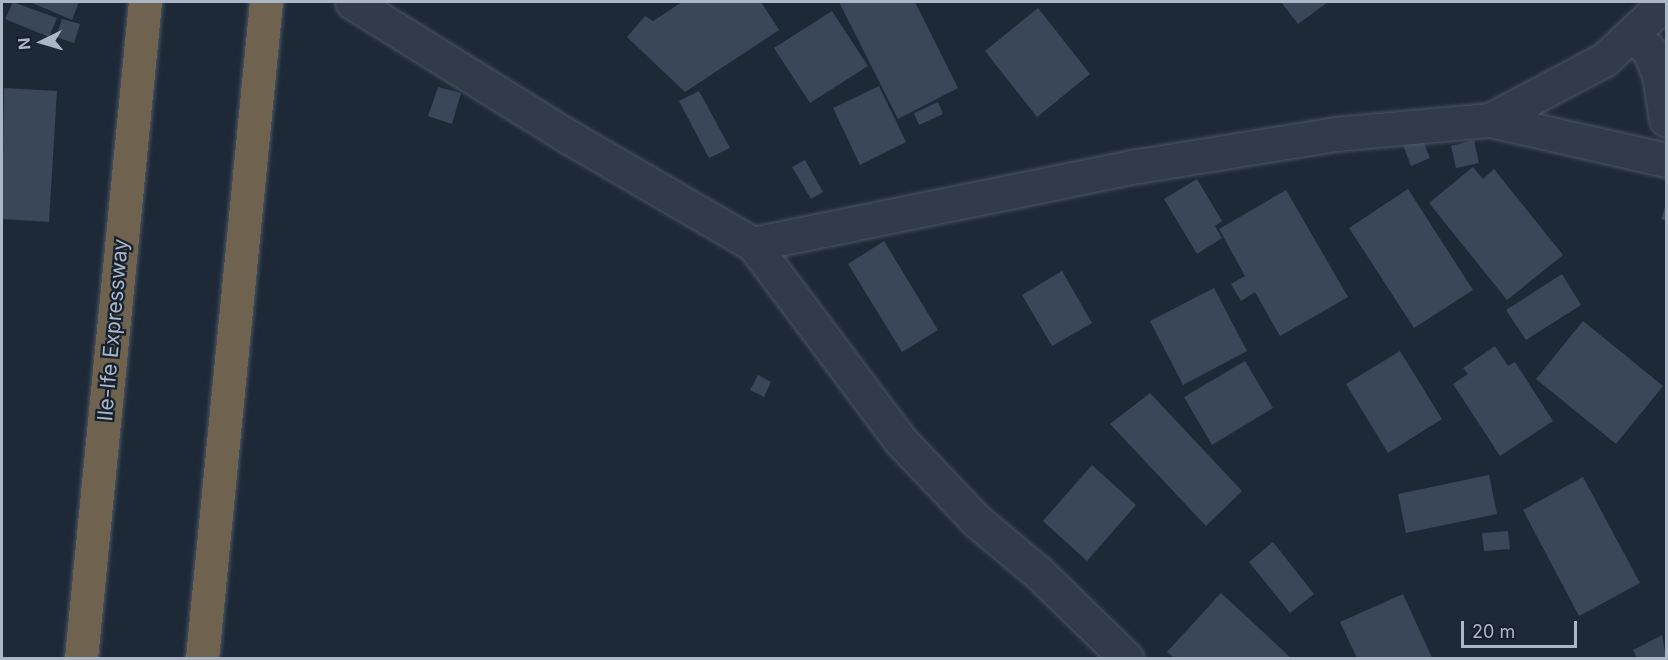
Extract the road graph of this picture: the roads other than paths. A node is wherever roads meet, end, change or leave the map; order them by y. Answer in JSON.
{"nodes":[{"id":1,"x":145,"y":2,"type":"edge"},
{"id":2,"x":266,"y":2,"type":"edge"},
{"id":3,"x":352,"y":2,"type":"edge"},
{"id":4,"x":1660,"y":2,"type":"edge"},
{"id":5,"x":1632,"y":36,"type":"junction"},
{"id":6,"x":1666,"y":119,"type":"edge"},
{"id":7,"x":1490,"y":120,"type":"junction"},
{"id":8,"x":1666,"y":160,"type":"edge"},
{"id":9,"x":753,"y":244,"type":"junction"},
{"id":10,"x":81,"y":658,"type":"edge"},
{"id":11,"x":202,"y":658,"type":"edge"},
{"id":12,"x":1126,"y":658,"type":"edge"}],
"edges":[{"from":1,"to":10,"type":"highway","name":"Ile-Ife Expressway"},
{"from":2,"to":11,"type":"highway"},
{"from":3,"to":9,"type":"street"},
{"from":4,"to":5,"type":"street"},
{"from":5,"to":6,"type":"street"},
{"from":5,"to":7,"type":"street"},
{"from":7,"to":8,"type":"street"},
{"from":7,"to":9,"type":"street"},
{"from":9,"to":12,"type":"street"}]}
